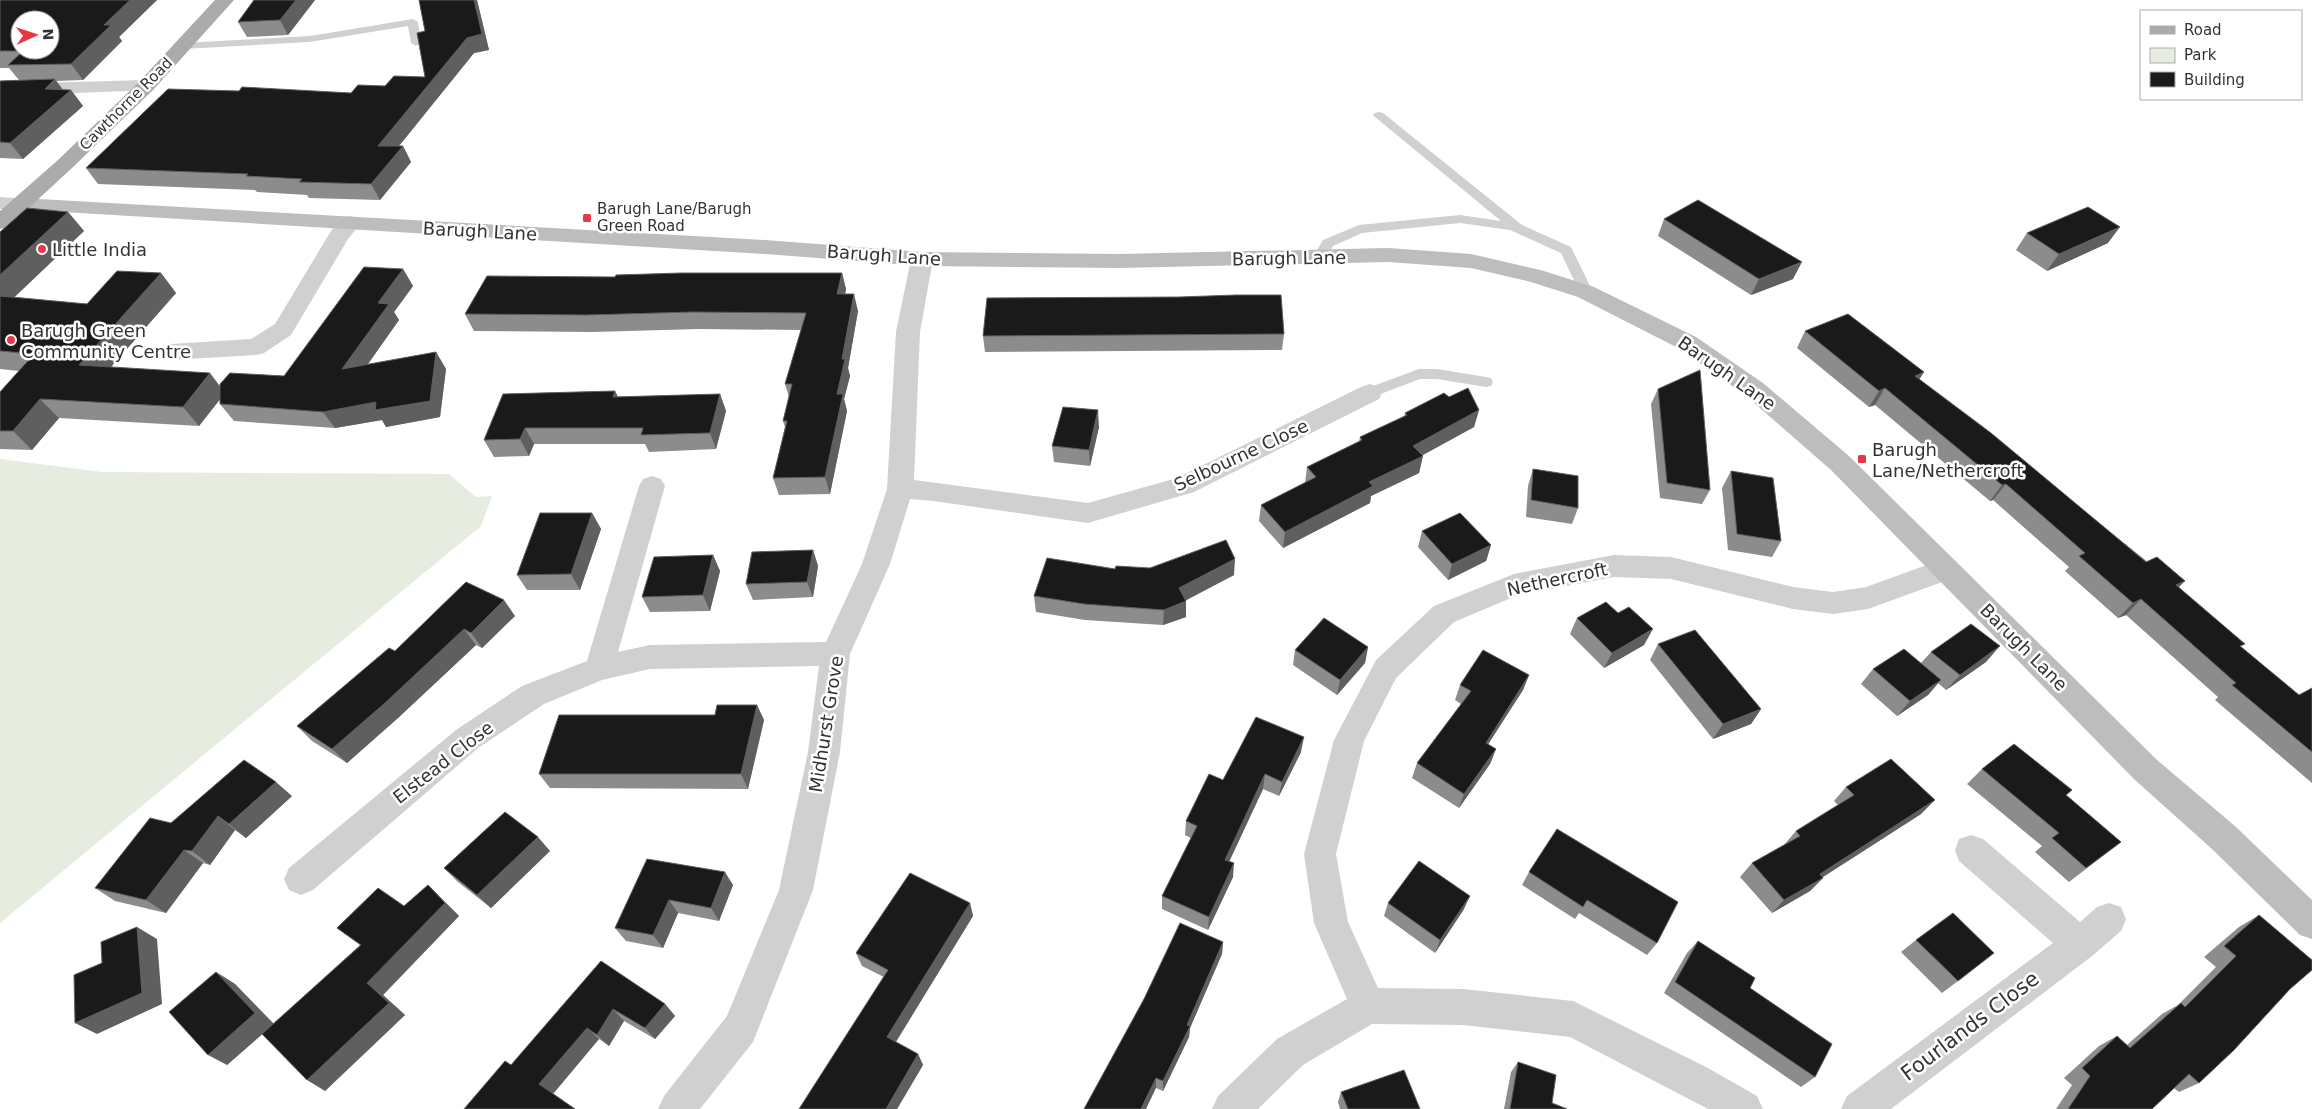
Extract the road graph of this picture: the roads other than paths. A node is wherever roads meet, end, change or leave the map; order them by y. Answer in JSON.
{"nodes":[{"id":1,"x":225,"y":0,"type":"edge"},
{"id":2,"x":416,"y":43,"type":"edge"},
{"id":3,"x":183,"y":46,"type":"junction"},
{"id":4,"x":146,"y":86,"type":"junction"},
{"id":5,"x":0,"y":90,"type":"edge"},
{"id":6,"x":1379,"y":115,"type":"dead end"},
{"id":7,"x":10,"y":203,"type":"edge"},
{"id":8,"x":0,"y":222,"type":"edge"},
{"id":9,"x":350,"y":223,"type":"junction"},
{"id":10,"x":1518,"y":229,"type":"junction"},
{"id":11,"x":1320,"y":257,"type":"junction"},
{"id":12,"x":922,"y":259,"type":"junction"},
{"id":13,"x":1586,"y":292,"type":"junction"},
{"id":14,"x":171,"y":352,"type":"dead end"},
{"id":15,"x":1486,"y":382,"type":"dead end"},
{"id":16,"x":1370,"y":392,"type":"joint"},
{"id":17,"x":652,"y":486,"type":"dead end"},
{"id":18,"x":900,"y":489,"type":"junction"},
{"id":19,"x":1946,"y":569,"type":"junction"},
{"id":20,"x":835,"y":654,"type":"junction"},
{"id":21,"x":599,"y":669,"type":"junction"},
{"id":22,"x":1971,"y":850,"type":"dead end"},
{"id":23,"x":301,"y":879,"type":"dead end"},
{"id":24,"x":2110,"y":919,"type":"dead end"},
{"id":25,"x":2312,"y":923,"type":"edge"},
{"id":26,"x":2080,"y":944,"type":"junction"},
{"id":27,"x":1368,"y":1006,"type":"junction"},
{"id":28,"x":677,"y":1109,"type":"edge"},
{"id":29,"x":1231,"y":1109,"type":"edge"},
{"id":30,"x":1744,"y":1109,"type":"edge"},
{"id":31,"x":1860,"y":1109,"type":"edge"}],
"edges":[{"from":1,"to":3,"type":"main road","name":"Cawthorne Road"},
{"from":2,"to":3,"type":"lane"},
{"from":3,"to":4,"type":"main road","name":"Cawthorne Road"},
{"from":4,"to":5,"type":"street"},
{"from":4,"to":7,"type":"main road","name":"Cawthorne Road"},
{"from":6,"to":10,"type":"lane"},
{"from":7,"to":8,"type":"main road","name":"Cawthorne Road"},
{"from":7,"to":9,"type":"main road","name":"Barugh Lane"},
{"from":9,"to":12,"type":"main road","name":"Barugh Lane"},
{"from":9,"to":14,"type":"street"},
{"from":10,"to":11,"type":"lane"},
{"from":10,"to":13,"type":"lane"},
{"from":11,"to":12,"type":"main road","name":"Barugh Lane"},
{"from":11,"to":13,"type":"main road","name":"Barugh Lane"},
{"from":12,"to":18,"type":"street","name":"Midhurst Grove"},
{"from":13,"to":19,"type":"main road","name":"Barugh Lane"},
{"from":15,"to":16,"type":"lane"},
{"from":16,"to":18,"type":"street","name":"Selbourne Close"},
{"from":17,"to":21,"type":"street"},
{"from":18,"to":20,"type":"street","name":"Midhurst Grove"},
{"from":19,"to":25,"type":"main road","name":"Barugh Lane"},
{"from":19,"to":27,"type":"street","name":"Nethercroft"},
{"from":20,"to":21,"type":"street","name":"Elstead Close"},
{"from":20,"to":28,"type":"street","name":"Midhurst Grove"},
{"from":21,"to":23,"type":"street","name":"Elstead Close"},
{"from":22,"to":26,"type":"street"},
{"from":24,"to":26,"type":"street","name":"Fourlands Close"},
{"from":26,"to":31,"type":"street","name":"Fourlands Close"},
{"from":27,"to":29,"type":"street"},
{"from":27,"to":30,"type":"street"}]}
